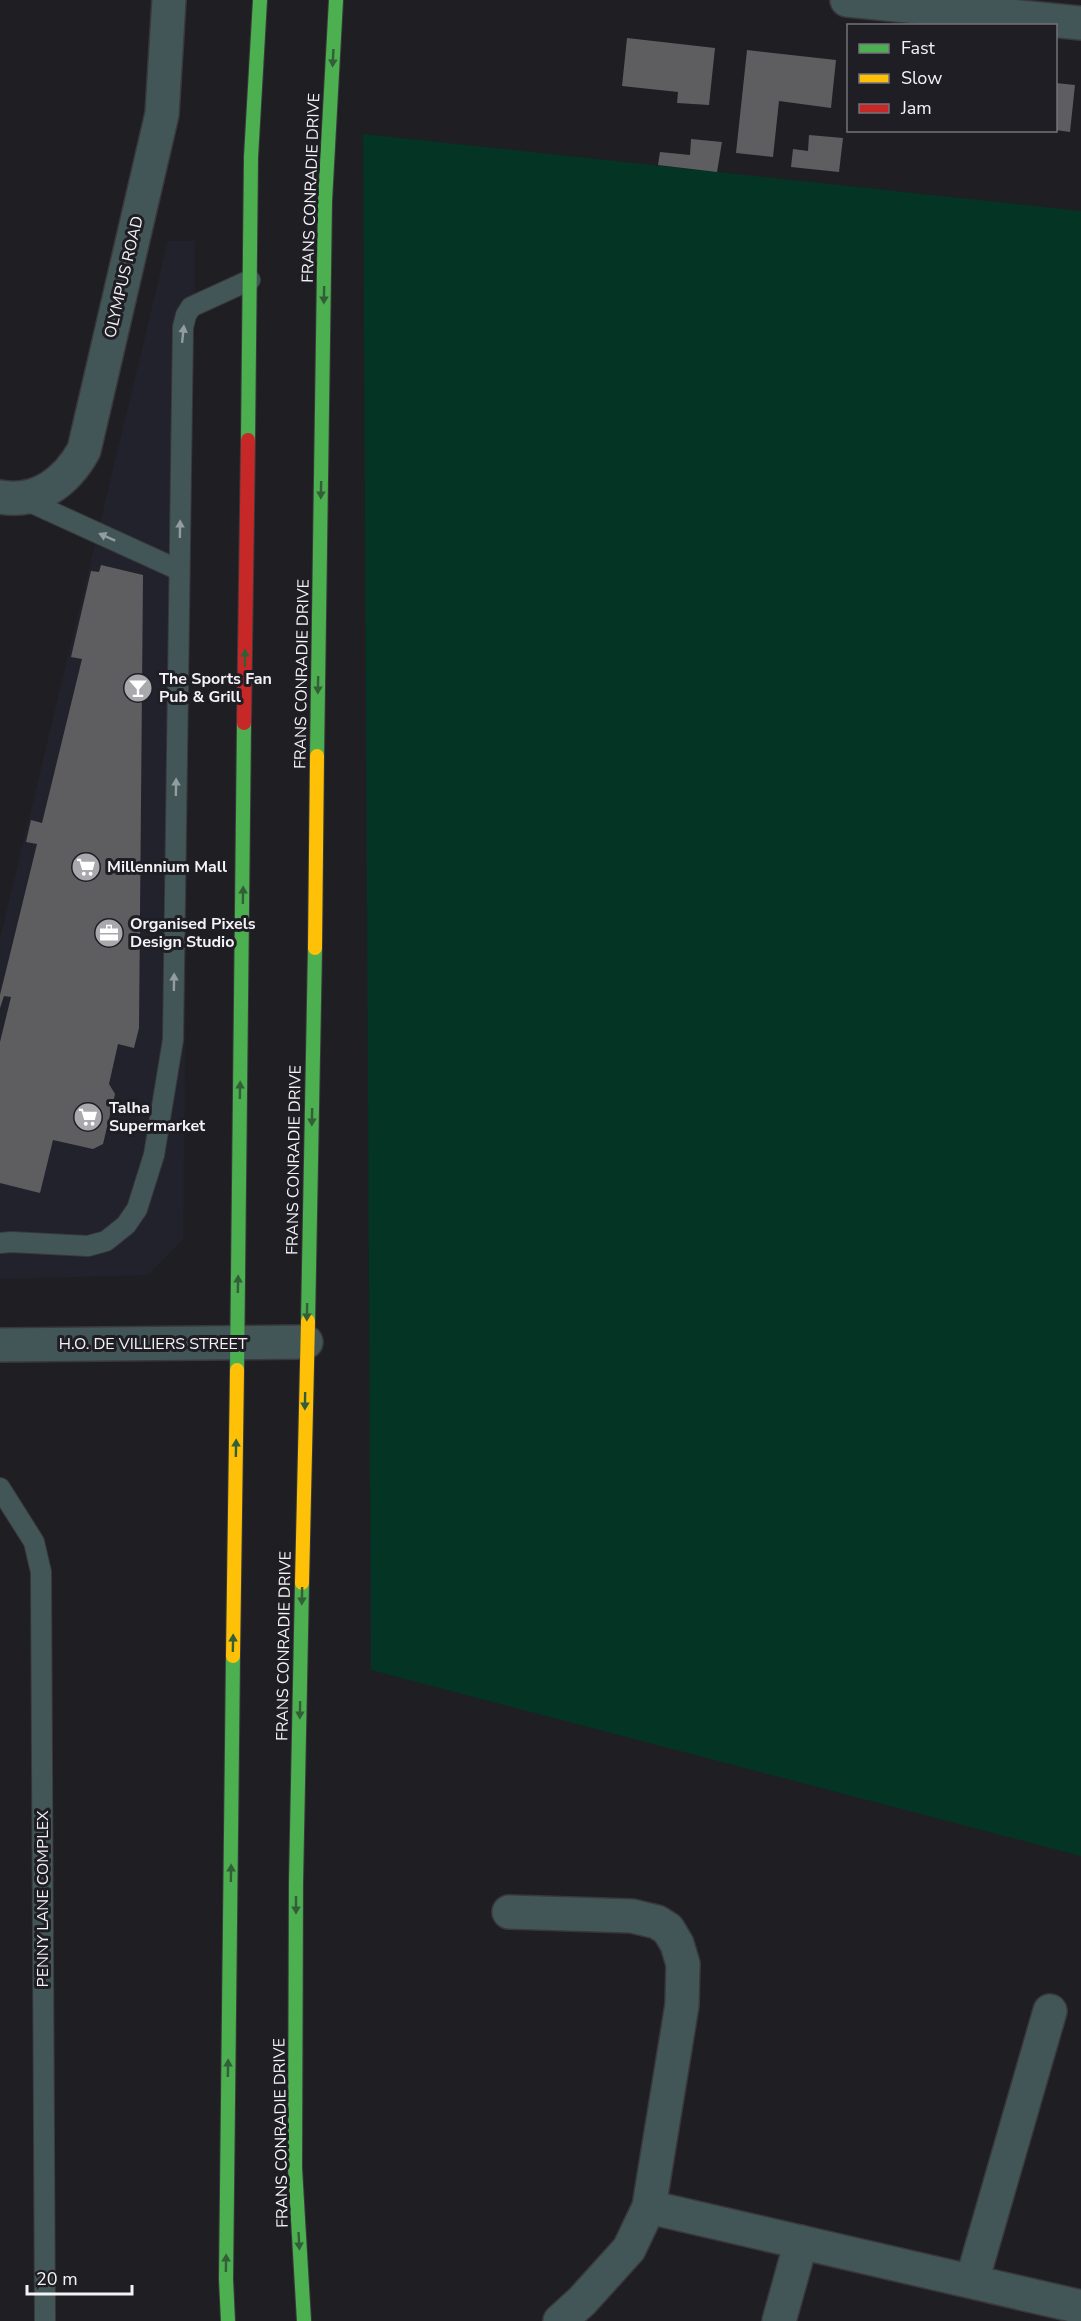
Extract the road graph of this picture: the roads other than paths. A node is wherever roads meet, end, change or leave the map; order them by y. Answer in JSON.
{"nodes":[{"id":1,"x":169,"y":0,"type":"edge"},
{"id":2,"x":260,"y":0,"type":"edge"},
{"id":3,"x":336,"y":0,"type":"edge"},
{"id":4,"x":847,"y":0,"type":"edge"},
{"id":5,"x":1081,"y":23,"type":"edge"},
{"id":6,"x":250,"y":280,"type":"junction"},
{"id":7,"x":11,"y":498,"type":"edge"},
{"id":8,"x":179,"y":570,"type":"junction"},
{"id":9,"x":0,"y":1243,"type":"edge"},
{"id":10,"x":306,"y":1342,"type":"junction"},
{"id":11,"x":237,"y":1343,"type":"junction"},
{"id":12,"x":0,"y":1345,"type":"edge"},
{"id":13,"x":0,"y":1488,"type":"edge"},
{"id":14,"x":509,"y":1912,"type":"dead end"},
{"id":15,"x":1050,"y":2011,"type":"dead end"},
{"id":16,"x":649,"y":2207,"type":"junction"},
{"id":17,"x":801,"y":2242,"type":"junction"},
{"id":18,"x":972,"y":2281,"type":"junction"},
{"id":19,"x":1081,"y":2307,"type":"edge"},
{"id":20,"x":45,"y":2321,"type":"edge"},
{"id":21,"x":228,"y":2321,"type":"edge"},
{"id":22,"x":304,"y":2321,"type":"edge"},
{"id":23,"x":560,"y":2321,"type":"edge"},
{"id":24,"x":779,"y":2321,"type":"edge"}],
"edges":[{"from":1,"to":7,"type":"street","name":"OLYMPUS ROAD"},
{"from":2,"to":6,"type":"street"},
{"from":3,"to":10,"type":"street","name":"FRANS CONRADIE DRIVE","one_way":true},
{"from":4,"to":5,"type":"street"},
{"from":8,"to":6,"type":"lane","one_way":true},
{"from":11,"to":6,"type":"street","one_way":true},
{"from":8,"to":7,"type":"lane","one_way":true},
{"from":9,"to":8,"type":"lane","one_way":true},
{"from":10,"to":11,"type":"street","name":"H.O. DE VILLIERS STREET"},
{"from":10,"to":22,"type":"street","name":"FRANS CONRADIE DRIVE","one_way":true},
{"from":11,"to":12,"type":"street","name":"H.O. DE VILLIERS STREET"},
{"from":21,"to":11,"type":"street","one_way":true},
{"from":13,"to":20,"type":"lane","name":"PENNY LANE COMPLEX"},
{"from":14,"to":16,"type":"street"},
{"from":15,"to":18,"type":"street"},
{"from":16,"to":17,"type":"street"},
{"from":16,"to":23,"type":"street"},
{"from":17,"to":18,"type":"street"},
{"from":17,"to":24,"type":"street"},
{"from":18,"to":19,"type":"street"}]}
